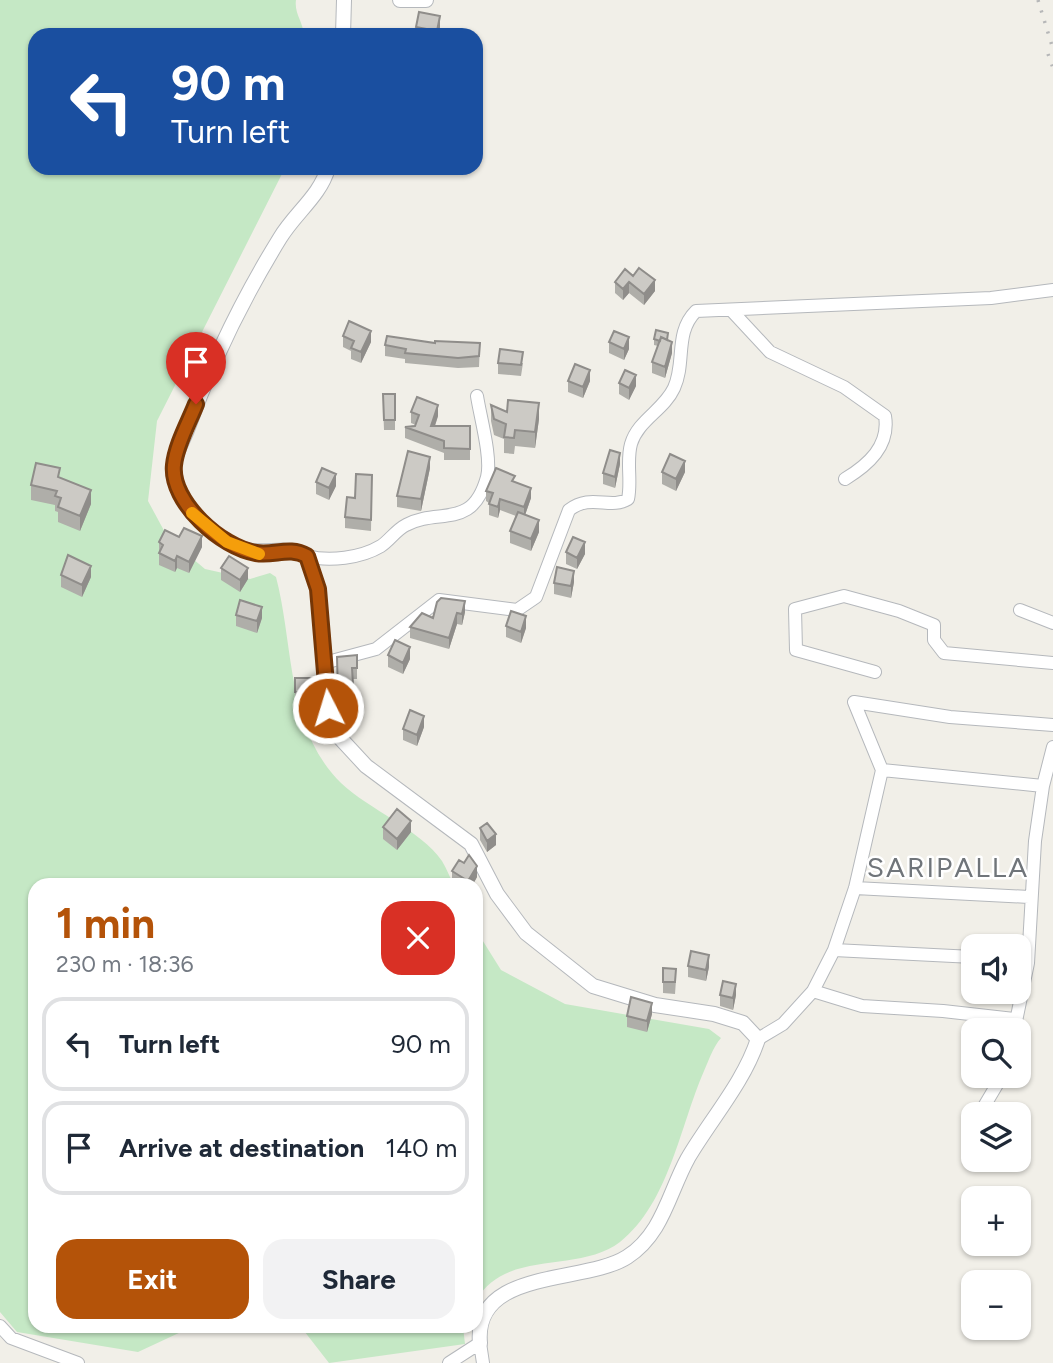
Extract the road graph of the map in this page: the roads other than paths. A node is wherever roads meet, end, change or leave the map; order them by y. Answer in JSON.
{"nodes":[{"id":1,"x":344,"y":0,"type":"edge"},
{"id":2,"x":400,"y":0,"type":"edge"},
{"id":3,"x":426,"y":0,"type":"edge"},
{"id":4,"x":343,"y":28,"type":"edge"},
{"id":5,"x":326,"y":175,"type":"edge"},
{"id":6,"x":1053,"y":290,"type":"edge"},
{"id":7,"x":731,"y":310,"type":"junction"},
{"id":8,"x":477,"y":396,"type":"dead end"},
{"id":9,"x":845,"y":479,"type":"dead end"},
{"id":10,"x":307,"y":556,"type":"junction"},
{"id":11,"x":1020,"y":610,"type":"dead end"},
{"id":12,"x":1053,"y":623,"type":"edge"},
{"id":13,"x":324,"y":663,"type":"junction"},
{"id":14,"x":1053,"y":663,"type":"edge"},
{"id":15,"x":875,"y":672,"type":"dead end"},
{"id":16,"x":1053,"y":725,"type":"edge"},
{"id":17,"x":1053,"y":747,"type":"edge"},
{"id":18,"x":882,"y":770,"type":"junction"},
{"id":19,"x":1042,"y":786,"type":"junction"},
{"id":20,"x":855,"y":888,"type":"junction"},
{"id":21,"x":1029,"y":897,"type":"junction"},
{"id":22,"x":1026,"y":934,"type":"edge"},
{"id":23,"x":834,"y":950,"type":"junction"},
{"id":24,"x":961,"y":956,"type":"edge"},
{"id":25,"x":813,"y":991,"type":"junction"},
{"id":26,"x":978,"y":1018,"type":"edge"},
{"id":27,"x":758,"y":1039,"type":"junction"},
{"id":28,"x":483,"y":1321,"type":"edge"},
{"id":29,"x":0,"y":1326,"type":"edge"},
{"id":30,"x":480,"y":1333,"type":"edge"},
{"id":31,"x":5,"y":1341,"type":"edge"},
{"id":32,"x":481,"y":1343,"type":"junction"},
{"id":33,"x":78,"y":1363,"type":"edge"},
{"id":34,"x":449,"y":1363,"type":"edge"},
{"id":35,"x":482,"y":1363,"type":"edge"}],
"edges":[{"from":1,"to":4,"type":"street"},
{"from":2,"to":3,"type":"street"},
{"from":5,"to":10,"type":"street"},
{"from":6,"to":7,"type":"street"},
{"from":7,"to":9,"type":"street"},
{"from":7,"to":13,"type":"street"},
{"from":8,"to":10,"type":"street"},
{"from":10,"to":13,"type":"street"},
{"from":11,"to":12,"type":"street"},
{"from":13,"to":27,"type":"street"},
{"from":14,"to":15,"type":"street"},
{"from":16,"to":18,"type":"street"},
{"from":17,"to":19,"type":"street"},
{"from":18,"to":19,"type":"street"},
{"from":18,"to":20,"type":"street"},
{"from":19,"to":21,"type":"street"},
{"from":20,"to":21,"type":"street"},
{"from":20,"to":23,"type":"street"},
{"from":21,"to":22,"type":"street"},
{"from":23,"to":24,"type":"street"},
{"from":23,"to":25,"type":"street"},
{"from":25,"to":26,"type":"street"},
{"from":25,"to":27,"type":"street"},
{"from":27,"to":28,"type":"street"},
{"from":29,"to":31,"type":"street"},
{"from":30,"to":32,"type":"street"},
{"from":31,"to":33,"type":"street"},
{"from":32,"to":34,"type":"street"},
{"from":32,"to":35,"type":"street"}]}
